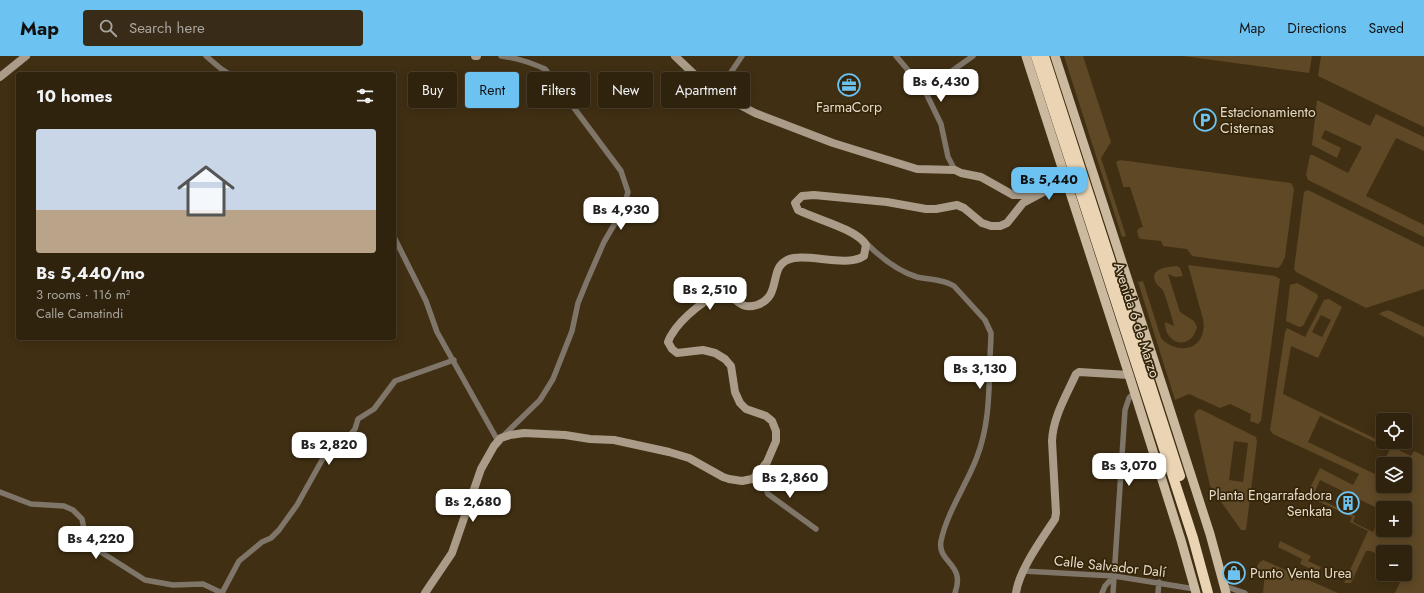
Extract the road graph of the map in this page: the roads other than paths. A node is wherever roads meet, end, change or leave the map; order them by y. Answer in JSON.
{"nodes":[{"id":1,"x":26,"y":56,"type":"edge"},
{"id":2,"x":206,"y":56,"type":"edge"},
{"id":3,"x":501,"y":56,"type":"edge"},
{"id":4,"x":675,"y":56,"type":"edge"},
{"id":5,"x":742,"y":56,"type":"edge"},
{"id":6,"x":896,"y":56,"type":"edge"},
{"id":7,"x":974,"y":56,"type":"edge"},
{"id":8,"x":1026,"y":56,"type":"edge"},
{"id":9,"x":1036,"y":56,"type":"edge"},
{"id":10,"x":1044,"y":56,"type":"edge"},
{"id":11,"x":1055,"y":56,"type":"edge"},
{"id":12,"x":226,"y":72,"type":"edge"},
{"id":13,"x":692,"y":72,"type":"edge"},
{"id":14,"x":731,"y":72,"type":"edge"},
{"id":15,"x":0,"y":77,"type":"edge"},
{"id":16,"x":925,"y":90,"type":"junction"},
{"id":17,"x":746,"y":108,"type":"edge"},
{"id":18,"x":955,"y":170,"type":"junction"},
{"id":19,"x":1066,"y":180,"type":"junction"},
{"id":20,"x":864,"y":240,"type":"junction"},
{"id":21,"x":396,"y":241,"type":"edge"},
{"id":22,"x":454,"y":360,"type":"junction"},
{"id":23,"x":1129,"y":375,"type":"junction"},
{"id":24,"x":1134,"y":393,"type":"junction"},
{"id":25,"x":499,"y":439,"type":"junction"},
{"id":26,"x":762,"y":470,"type":"junction"},
{"id":27,"x":0,"y":492,"type":"edge"},
{"id":28,"x":816,"y":529,"type":"dead end"},
{"id":29,"x":1023,"y":571,"type":"junction"},
{"id":30,"x":1114,"y":576,"type":"junction"},
{"id":31,"x":1159,"y":582,"type":"junction"},
{"id":32,"x":1225,"y":589,"type":"edge"},
{"id":33,"x":1196,"y":591,"type":"edge"},
{"id":34,"x":222,"y":593,"type":"edge"},
{"id":35,"x":425,"y":593,"type":"edge"},
{"id":36,"x":955,"y":593,"type":"edge"},
{"id":37,"x":1016,"y":593,"type":"edge"},
{"id":38,"x":1102,"y":593,"type":"edge"},
{"id":39,"x":1113,"y":593,"type":"edge"},
{"id":40,"x":1158,"y":593,"type":"edge"},
{"id":41,"x":1208,"y":593,"type":"edge"},
{"id":42,"x":1214,"y":593,"type":"edge"},
{"id":43,"x":1245,"y":593,"type":"edge"}],
"edges":[{"from":1,"to":15,"type":"street"},
{"from":2,"to":12,"type":"street"},
{"from":3,"to":25,"type":"street"},
{"from":4,"to":13,"type":"street"},
{"from":5,"to":14,"type":"street"},
{"from":6,"to":16,"type":"street"},
{"from":7,"to":16,"type":"street"},
{"from":8,"to":19,"type":"main road","name":"Avenida 6 de Marzo"},
{"from":9,"to":41,"type":"highway","name":"Avenida 6 de Marzo"},
{"from":10,"to":42,"type":"highway","name":"Avenida 6 de Marzo"},
{"from":11,"to":32,"type":"main road","name":"Avenida 6 de Marzo"},
{"from":16,"to":18,"type":"street"},
{"from":17,"to":18,"type":"street"},
{"from":18,"to":19,"type":"street"},
{"from":19,"to":20,"type":"street"},
{"from":19,"to":23,"type":"main road","name":"Avenida 6 de Marzo"},
{"from":20,"to":26,"type":"street"},
{"from":20,"to":36,"type":"street"},
{"from":21,"to":22,"type":"street"},
{"from":22,"to":25,"type":"street"},
{"from":22,"to":34,"type":"street"},
{"from":23,"to":24,"type":"main road","name":"Avenida 6 de Marzo"},
{"from":23,"to":29,"type":"street"},
{"from":24,"to":30,"type":"street"},
{"from":24,"to":33,"type":"main road","name":"Avenida 6 de Marzo"},
{"from":25,"to":26,"type":"street"},
{"from":25,"to":35,"type":"street"},
{"from":26,"to":28,"type":"street"},
{"from":27,"to":34,"type":"street"},
{"from":29,"to":30,"type":"street","name":"Calle Salvador Dalí"},
{"from":29,"to":37,"type":"street"},
{"from":30,"to":31,"type":"street","name":"Calle Salvador Dalí"},
{"from":30,"to":38,"type":"street"},
{"from":30,"to":39,"type":"street"},
{"from":31,"to":33,"type":"street","name":"Calle Salvador Dalí"},
{"from":31,"to":40,"type":"street"},
{"from":32,"to":43,"type":"street"}]}
